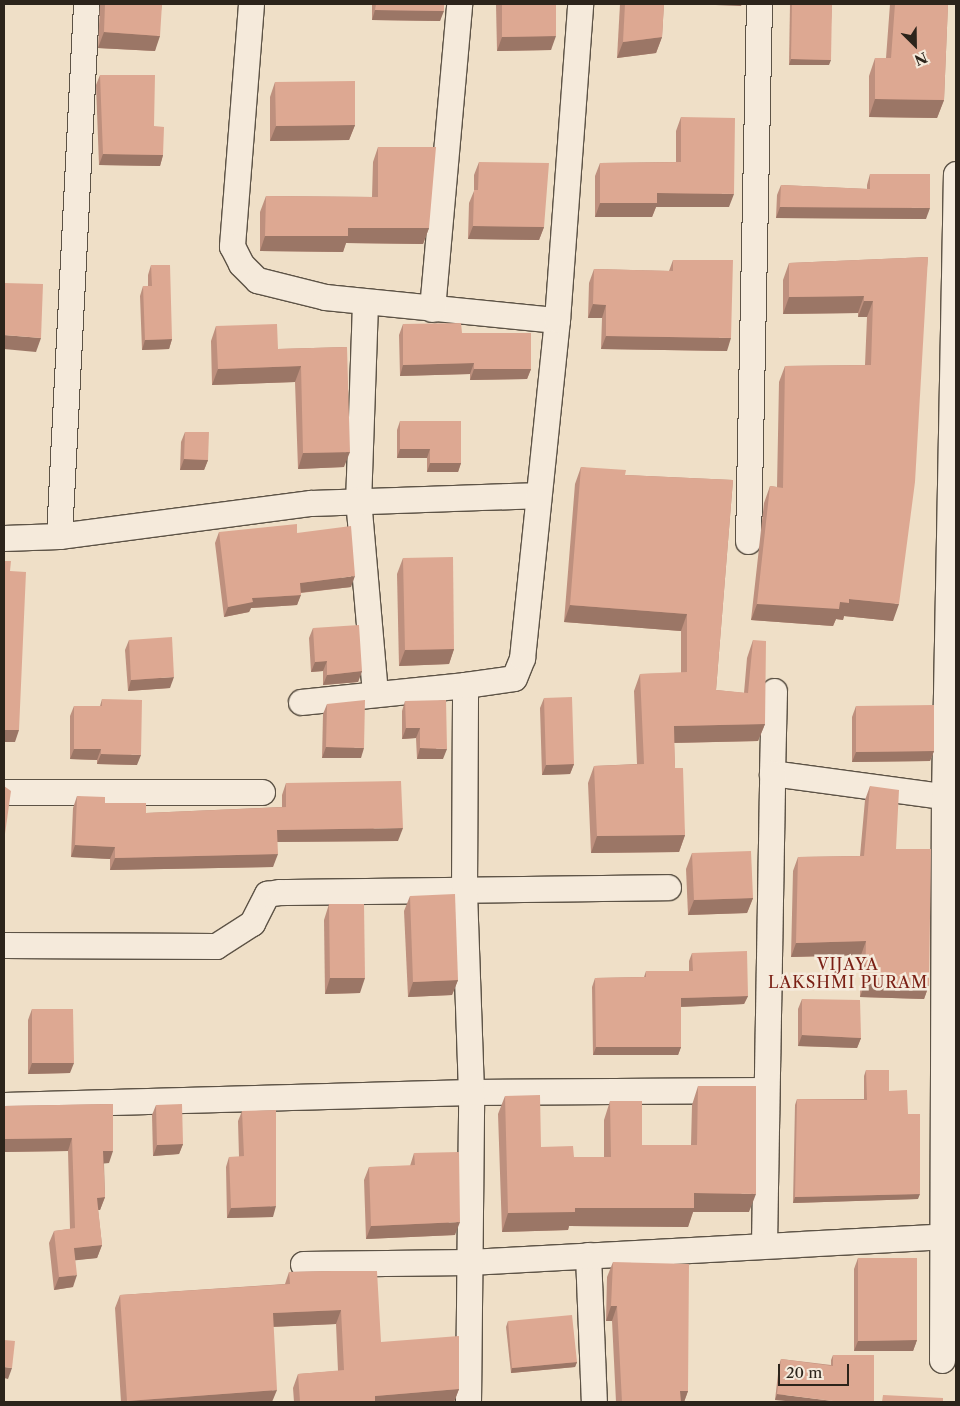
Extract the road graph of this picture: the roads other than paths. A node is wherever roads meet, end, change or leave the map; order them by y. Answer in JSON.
{"nodes":[{"id":1,"x":86,"y":4,"type":"edge"},
{"id":2,"x":252,"y":4,"type":"edge"},
{"id":3,"x":459,"y":4,"type":"edge"},
{"id":4,"x":580,"y":4,"type":"edge"},
{"id":5,"x":759,"y":4,"type":"edge"},
{"id":6,"x":956,"y":174,"type":"edge"},
{"id":7,"x":365,"y":303,"type":"junction"},
{"id":8,"x":432,"y":309,"type":"junction"},
{"id":9,"x":557,"y":320,"type":"junction"},
{"id":10,"x":536,"y":495,"type":"junction"},
{"id":11,"x":358,"y":499,"type":"junction"},
{"id":12,"x":59,"y":536,"type":"junction"},
{"id":13,"x":4,"y":538,"type":"edge"},
{"id":14,"x":748,"y":541,"type":"dead end"},
{"id":15,"x":465,"y":685,"type":"junction"},
{"id":16,"x":374,"y":692,"type":"junction"},
{"id":17,"x":774,"y":692,"type":"dead end"},
{"id":18,"x":301,"y":702,"type":"dead end"},
{"id":19,"x":772,"y":773,"type":"junction"},
{"id":20,"x":4,"y":792,"type":"edge"},
{"id":21,"x":262,"y":792,"type":"dead end"},
{"id":22,"x":950,"y":797,"type":"edge"},
{"id":23,"x":668,"y":887,"type":"dead end"},
{"id":24,"x":464,"y":891,"type":"junction"},
{"id":25,"x":4,"y":945,"type":"edge"},
{"id":26,"x":949,"y":1052,"type":"edge"},
{"id":27,"x":764,"y":1090,"type":"junction"},
{"id":28,"x":471,"y":1092,"type":"junction"},
{"id":29,"x":4,"y":1105,"type":"edge"},
{"id":30,"x":942,"y":1236,"type":"junction"},
{"id":31,"x":764,"y":1244,"type":"junction"},
{"id":32,"x":588,"y":1254,"type":"junction"},
{"id":33,"x":469,"y":1262,"type":"junction"},
{"id":34,"x":303,"y":1264,"type":"dead end"},
{"id":35,"x":942,"y":1360,"type":"dead end"},
{"id":36,"x":468,"y":1402,"type":"edge"},
{"id":37,"x":594,"y":1402,"type":"edge"}],
"edges":[{"from":1,"to":12,"type":"street"},
{"from":2,"to":7,"type":"street"},
{"from":3,"to":8,"type":"street"},
{"from":4,"to":9,"type":"street"},
{"from":5,"to":14,"type":"street"},
{"from":6,"to":22,"type":"street"},
{"from":7,"to":8,"type":"street"},
{"from":7,"to":11,"type":"street"},
{"from":8,"to":9,"type":"street"},
{"from":9,"to":10,"type":"street"},
{"from":10,"to":11,"type":"street"},
{"from":10,"to":15,"type":"street"},
{"from":11,"to":12,"type":"street"},
{"from":11,"to":16,"type":"street"},
{"from":12,"to":13,"type":"street"},
{"from":15,"to":16,"type":"street"},
{"from":15,"to":24,"type":"street"},
{"from":16,"to":18,"type":"street"},
{"from":17,"to":19,"type":"street"},
{"from":19,"to":22,"type":"street"},
{"from":19,"to":27,"type":"street"},
{"from":20,"to":21,"type":"street"},
{"from":22,"to":26,"type":"street"},
{"from":23,"to":24,"type":"street"},
{"from":24,"to":25,"type":"street"},
{"from":24,"to":28,"type":"street"},
{"from":26,"to":30,"type":"street"},
{"from":27,"to":28,"type":"street"},
{"from":27,"to":31,"type":"street"},
{"from":28,"to":29,"type":"street"},
{"from":28,"to":33,"type":"street"},
{"from":30,"to":31,"type":"street"},
{"from":30,"to":35,"type":"street"},
{"from":31,"to":32,"type":"street"},
{"from":32,"to":33,"type":"street"},
{"from":32,"to":37,"type":"street"},
{"from":33,"to":34,"type":"street"},
{"from":33,"to":36,"type":"street"}]}
